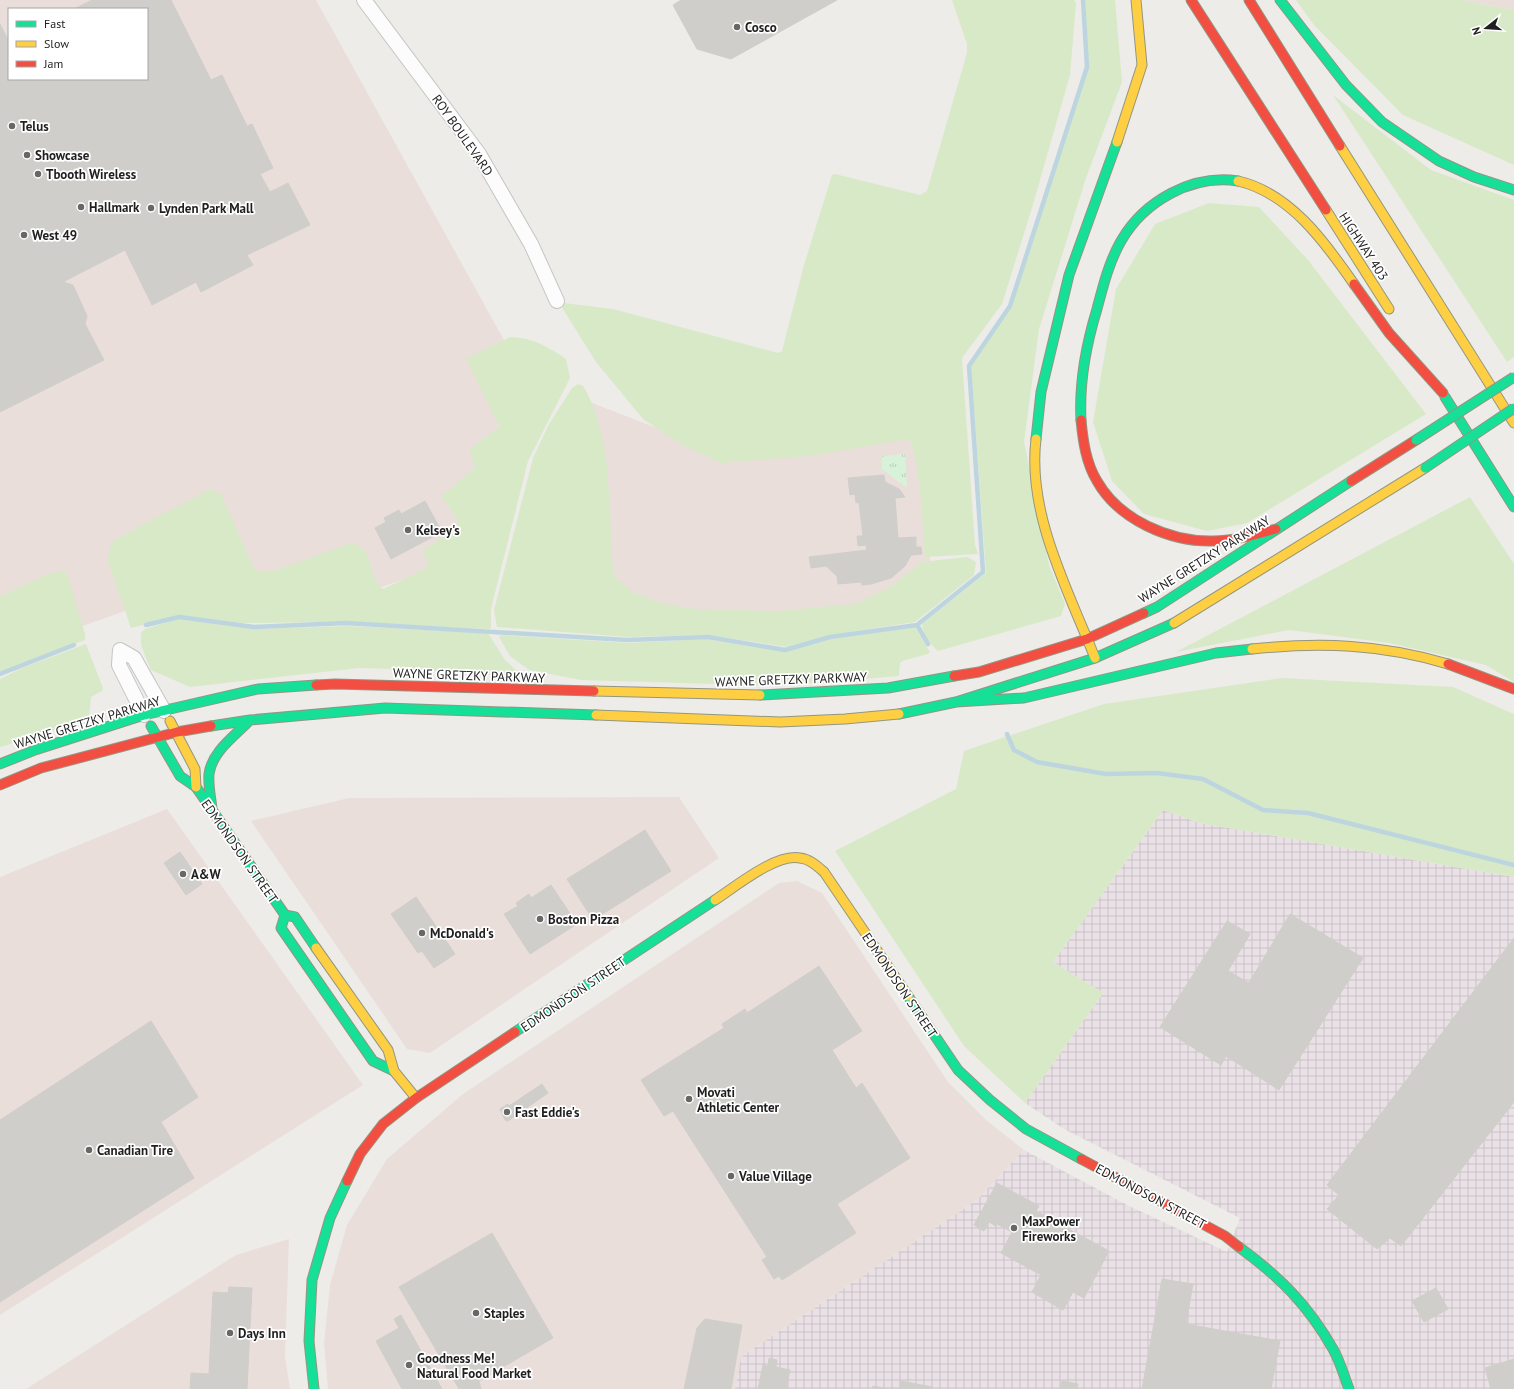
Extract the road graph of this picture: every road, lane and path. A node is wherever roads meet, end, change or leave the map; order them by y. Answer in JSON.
{"nodes":[{"id":1,"x":364,"y":0,"type":"edge"},
{"id":2,"x":1136,"y":0,"type":"edge"},
{"id":3,"x":1192,"y":0,"type":"edge"},
{"id":4,"x":1250,"y":0,"type":"edge"},
{"id":5,"x":1280,"y":0,"type":"edge"},
{"id":6,"x":1514,"y":190,"type":"edge"},
{"id":7,"x":557,"y":301,"type":"dead end"},
{"id":8,"x":1392,"y":314,"type":"dead end"},
{"id":9,"x":1409,"y":341,"type":"dead end"},
{"id":10,"x":1514,"y":377,"type":"edge"},
{"id":11,"x":1443,"y":394,"type":"junction"},
{"id":12,"x":1514,"y":408,"type":"edge"},
{"id":13,"x":1514,"y":423,"type":"edge"},
{"id":14,"x":1514,"y":507,"type":"edge"},
{"id":15,"x":1276,"y":529,"type":"junction"},
{"id":16,"x":1087,"y":639,"type":"junction"},
{"id":17,"x":1095,"y":658,"type":"junction"},
{"id":18,"x":1514,"y":689,"type":"edge"},
{"id":19,"x":956,"y":702,"type":"junction"},
{"id":20,"x":164,"y":711,"type":"junction"},
{"id":21,"x":144,"y":715,"type":"junction"},
{"id":22,"x":250,"y":720,"type":"junction"},
{"id":23,"x":177,"y":732,"type":"junction"},
{"id":24,"x":156,"y":736,"type":"junction"},
{"id":25,"x":0,"y":764,"type":"edge"},
{"id":26,"x":0,"y":785,"type":"edge"},
{"id":27,"x":196,"y":787,"type":"junction"},
{"id":28,"x":212,"y":811,"type":"junction"},
{"id":29,"x":285,"y":915,"type":"junction"},
{"id":30,"x":394,"y":1071,"type":"junction"},
{"id":31,"x":416,"y":1098,"type":"junction"},
{"id":32,"x":314,"y":1389,"type":"edge"},
{"id":33,"x":1349,"y":1389,"type":"edge"}],
"edges":[{"from":1,"to":7,"type":"street","name":"ROY BOULEVARD"},
{"from":2,"to":16,"type":"main road"},
{"from":3,"to":8,"type":"main road","name":"HIGHWAY 403"},
{"from":4,"to":13,"type":"main road"},
{"from":5,"to":6,"type":"main road"},
{"from":9,"to":11,"type":"main road"},
{"from":10,"to":15,"type":"main road","name":"WAYNE GRETZKY PARKWAY","bridge":true},
{"from":11,"to":14,"type":"main road"},
{"from":11,"to":15,"type":"main road"},
{"from":12,"to":17,"type":"main road","bridge":true},
{"from":15,"to":16,"type":"main road","name":"WAYNE GRETZKY PARKWAY"},
{"from":16,"to":17,"type":"main road"},
{"from":16,"to":20,"type":"main road","name":"WAYNE GRETZKY PARKWAY"},
{"from":17,"to":19,"type":"main road"},
{"from":18,"to":19,"type":"main road"},
{"from":19,"to":22,"type":"main road"},
{"from":20,"to":21,"type":"main road","name":"WAYNE GRETZKY PARKWAY"},
{"from":20,"to":21,"type":"street","name":"EDMONDSON STREET"},
{"from":20,"to":23,"type":"main road","name":"EDMONDSON STREET"},
{"from":21,"to":24,"type":"main road","name":"EDMONDSON STREET"},
{"from":21,"to":25,"type":"main road","name":"WAYNE GRETZKY PARKWAY"},
{"from":22,"to":23,"type":"main road"},
{"from":22,"to":28,"type":"main road"},
{"from":23,"to":24,"type":"main road"},
{"from":23,"to":27,"type":"main road","name":"EDMONDSON STREET"},
{"from":24,"to":26,"type":"main road"},
{"from":24,"to":27,"type":"main road","name":"EDMONDSON STREET"},
{"from":27,"to":28,"type":"main road","name":"EDMONDSON STREET"},
{"from":28,"to":29,"type":"main road","name":"EDMONDSON STREET"},
{"from":29,"to":30,"type":"main road","name":"EDMONDSON STREET"},
{"from":29,"to":30,"type":"main road","name":"EDMONDSON STREET"},
{"from":30,"to":31,"type":"main road","name":"EDMONDSON STREET"},
{"from":31,"to":32,"type":"main road","name":"EDMONDSON STREET"},
{"from":31,"to":33,"type":"main road","name":"EDMONDSON STREET"}]}
